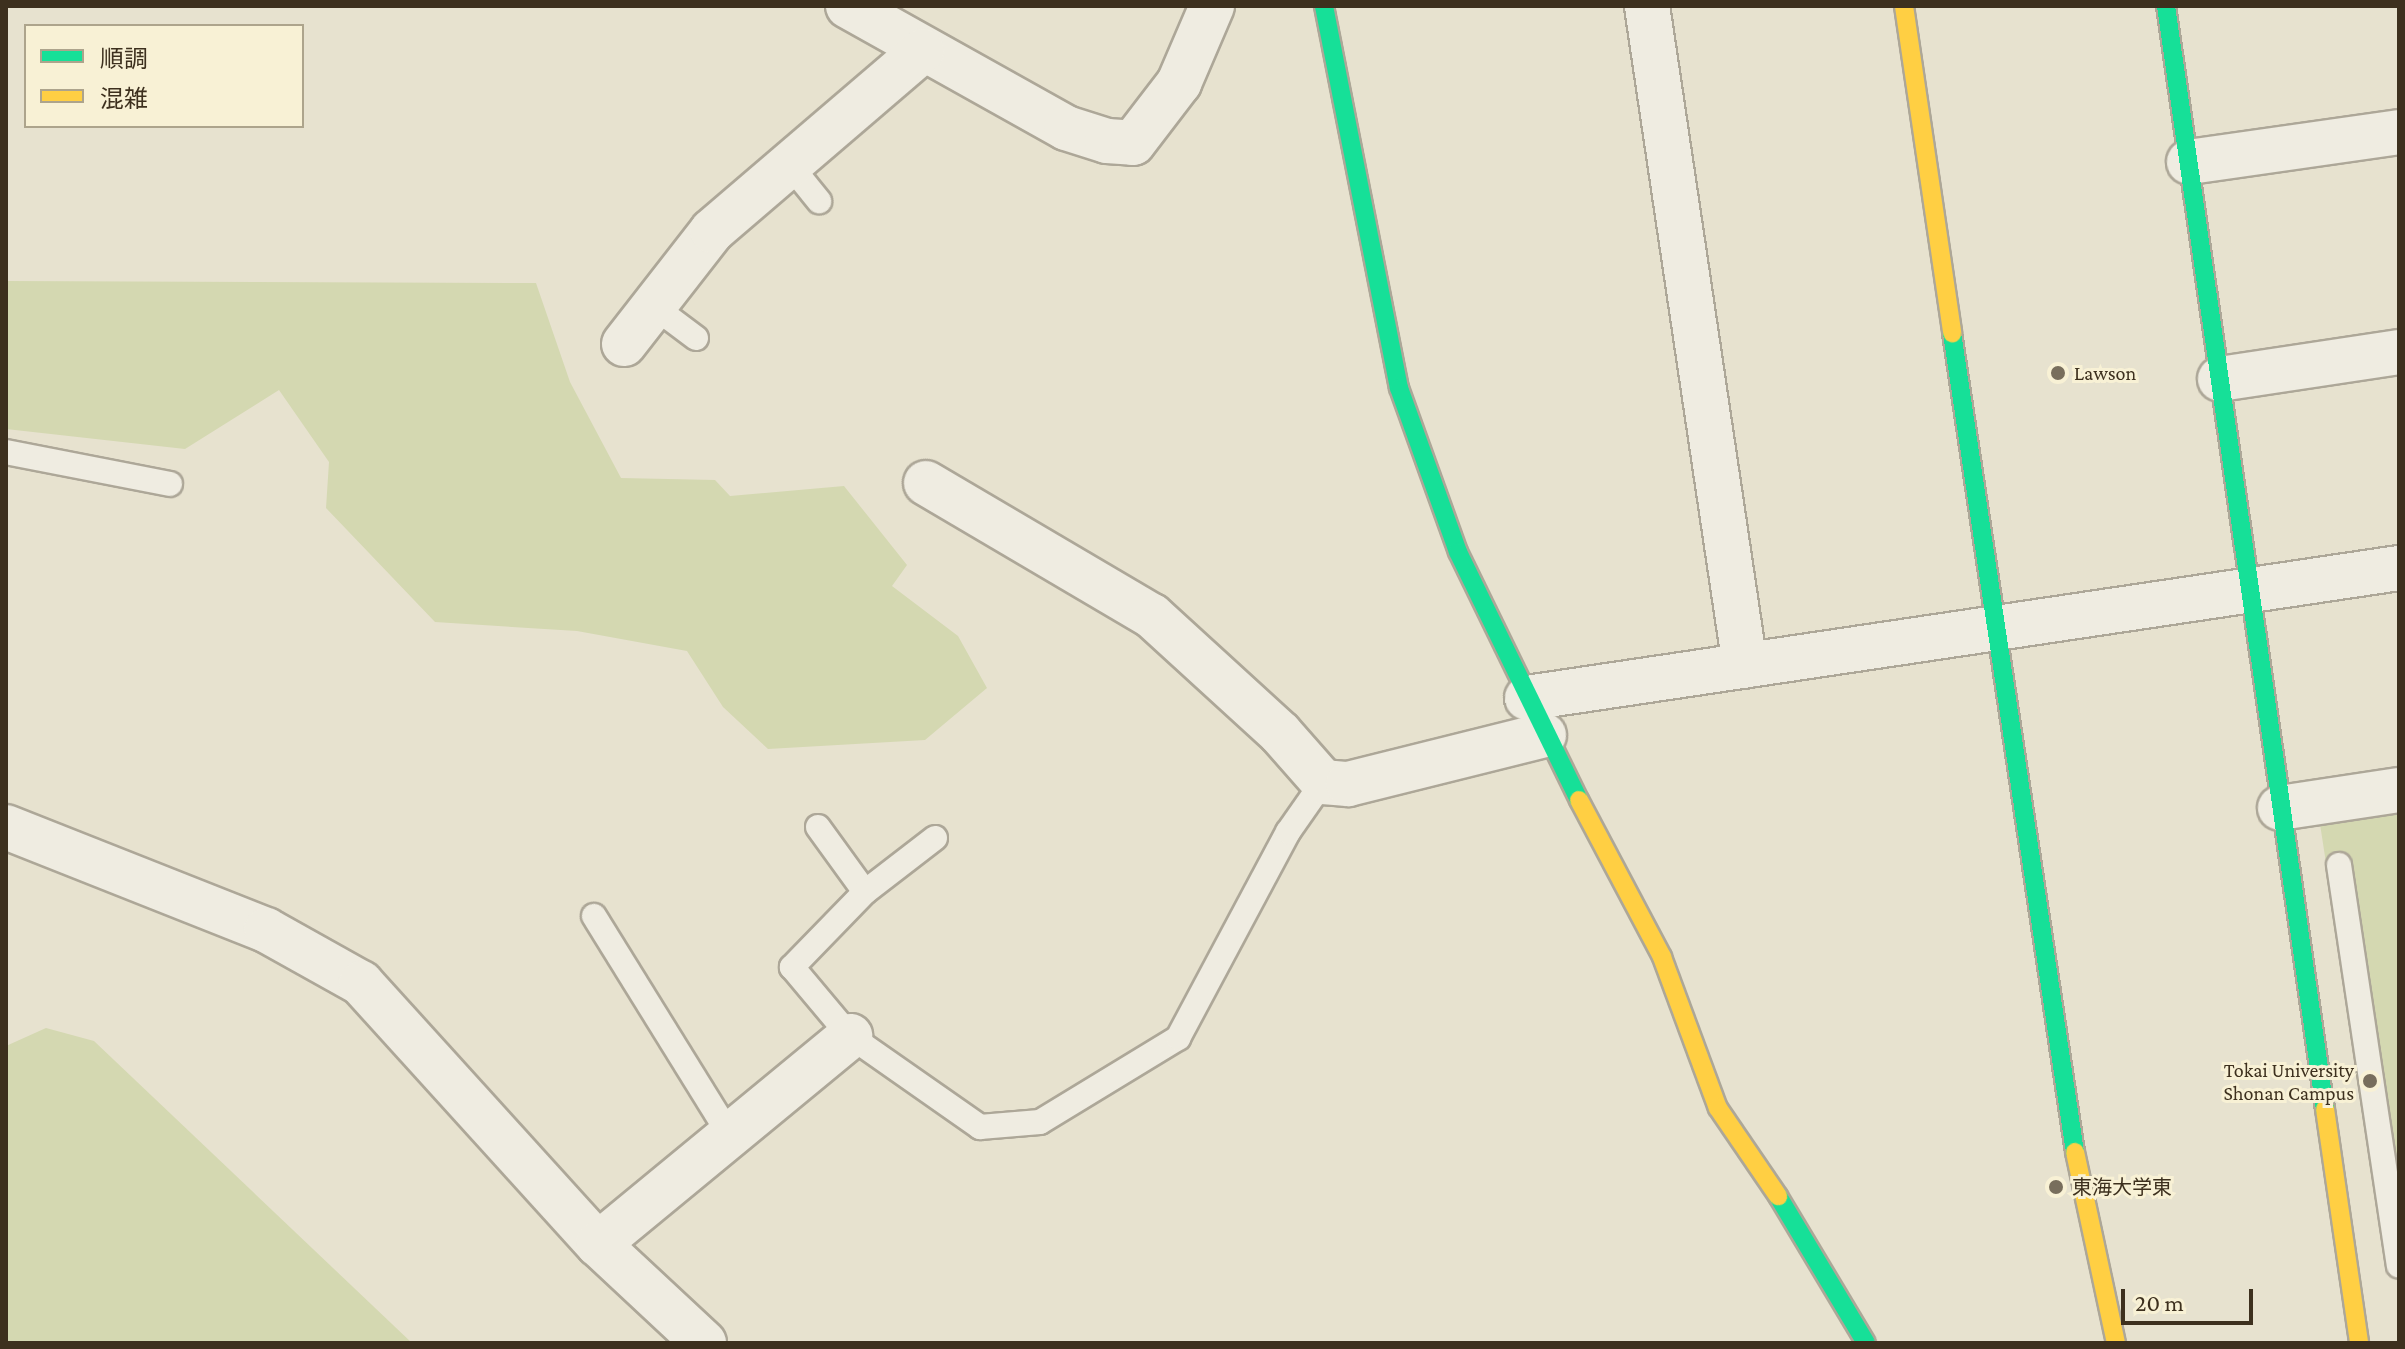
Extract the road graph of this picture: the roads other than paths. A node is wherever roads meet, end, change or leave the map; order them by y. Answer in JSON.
{"nodes":[{"id":1,"x":848,"y":6,"type":"edge"},
{"id":2,"x":1212,"y":6,"type":"edge"},
{"id":3,"x":1324,"y":6,"type":"edge"},
{"id":4,"x":1647,"y":6,"type":"edge"},
{"id":5,"x":1904,"y":6,"type":"edge"},
{"id":6,"x":2166,"y":6,"type":"edge"},
{"id":7,"x":922,"y":51,"type":"junction"},
{"id":8,"x":2399,"y":132,"type":"edge"},
{"id":9,"x":2189,"y":162,"type":"junction"},
{"id":10,"x":789,"y":164,"type":"junction"},
{"id":11,"x":819,"y":201,"type":"dead end"},
{"id":12,"x":656,"y":308,"type":"junction"},
{"id":13,"x":696,"y":338,"type":"dead end"},
{"id":14,"x":624,"y":344,"type":"dead end"},
{"id":15,"x":2399,"y":352,"type":"edge"},
{"id":16,"x":2220,"y":379,"type":"junction"},
{"id":17,"x":6,"y":452,"type":"edge"},
{"id":18,"x":926,"y":483,"type":"dead end"},
{"id":19,"x":170,"y":484,"type":"dead end"},
{"id":20,"x":2399,"y":568,"type":"edge"},
{"id":21,"x":2251,"y":590,"type":"junction"},
{"id":22,"x":1996,"y":631,"type":"junction"},
{"id":23,"x":1745,"y":666,"type":"junction"},
{"id":24,"x":1536,"y":716,"type":"junction"},
{"id":25,"x":1323,"y":782,"type":"junction"},
{"id":26,"x":2399,"y":790,"type":"edge"},
{"id":27,"x":2280,"y":808,"type":"junction"},
{"id":28,"x":6,"y":827,"type":"edge"},
{"id":29,"x":818,"y":827,"type":"dead end"},
{"id":30,"x":935,"y":838,"type":"dead end"},
{"id":31,"x":2339,"y":865,"type":"dead end"},
{"id":32,"x":865,"y":892,"type":"junction"},
{"id":33,"x":594,"y":916,"type":"dead end"},
{"id":34,"x":850,"y":1036,"type":"junction"},
{"id":35,"x":730,"y":1135,"type":"junction"},
{"id":36,"x":598,"y":1244,"type":"junction"},
{"id":37,"x":2399,"y":1266,"type":"edge"},
{"id":38,"x":704,"y":1343,"type":"edge"},
{"id":39,"x":1866,"y":1343,"type":"edge"},
{"id":40,"x":2116,"y":1343,"type":"edge"},
{"id":41,"x":2359,"y":1343,"type":"edge"}],
"edges":[{"from":1,"to":7,"type":"street"},
{"from":2,"to":7,"type":"street"},
{"from":3,"to":24,"type":"street"},
{"from":4,"to":23,"type":"street"},
{"from":5,"to":22,"type":"street"},
{"from":6,"to":9,"type":"street"},
{"from":7,"to":10,"type":"street"},
{"from":8,"to":9,"type":"street"},
{"from":9,"to":16,"type":"street"},
{"from":10,"to":11,"type":"lane"},
{"from":10,"to":12,"type":"street"},
{"from":12,"to":13,"type":"lane"},
{"from":12,"to":14,"type":"street"},
{"from":15,"to":16,"type":"street"},
{"from":16,"to":21,"type":"street"},
{"from":17,"to":19,"type":"lane"},
{"from":18,"to":25,"type":"street"},
{"from":20,"to":21,"type":"street"},
{"from":21,"to":22,"type":"street"},
{"from":21,"to":27,"type":"street"},
{"from":22,"to":23,"type":"street"},
{"from":22,"to":40,"type":"street"},
{"from":23,"to":24,"type":"street"},
{"from":24,"to":25,"type":"street"},
{"from":24,"to":39,"type":"street"},
{"from":25,"to":34,"type":"lane"},
{"from":26,"to":27,"type":"street"},
{"from":27,"to":41,"type":"street"},
{"from":28,"to":36,"type":"street"},
{"from":29,"to":32,"type":"lane"},
{"from":30,"to":32,"type":"lane"},
{"from":31,"to":37,"type":"lane"},
{"from":32,"to":34,"type":"lane"},
{"from":33,"to":35,"type":"lane"},
{"from":34,"to":35,"type":"street"},
{"from":35,"to":36,"type":"street"},
{"from":36,"to":38,"type":"street"}]}
